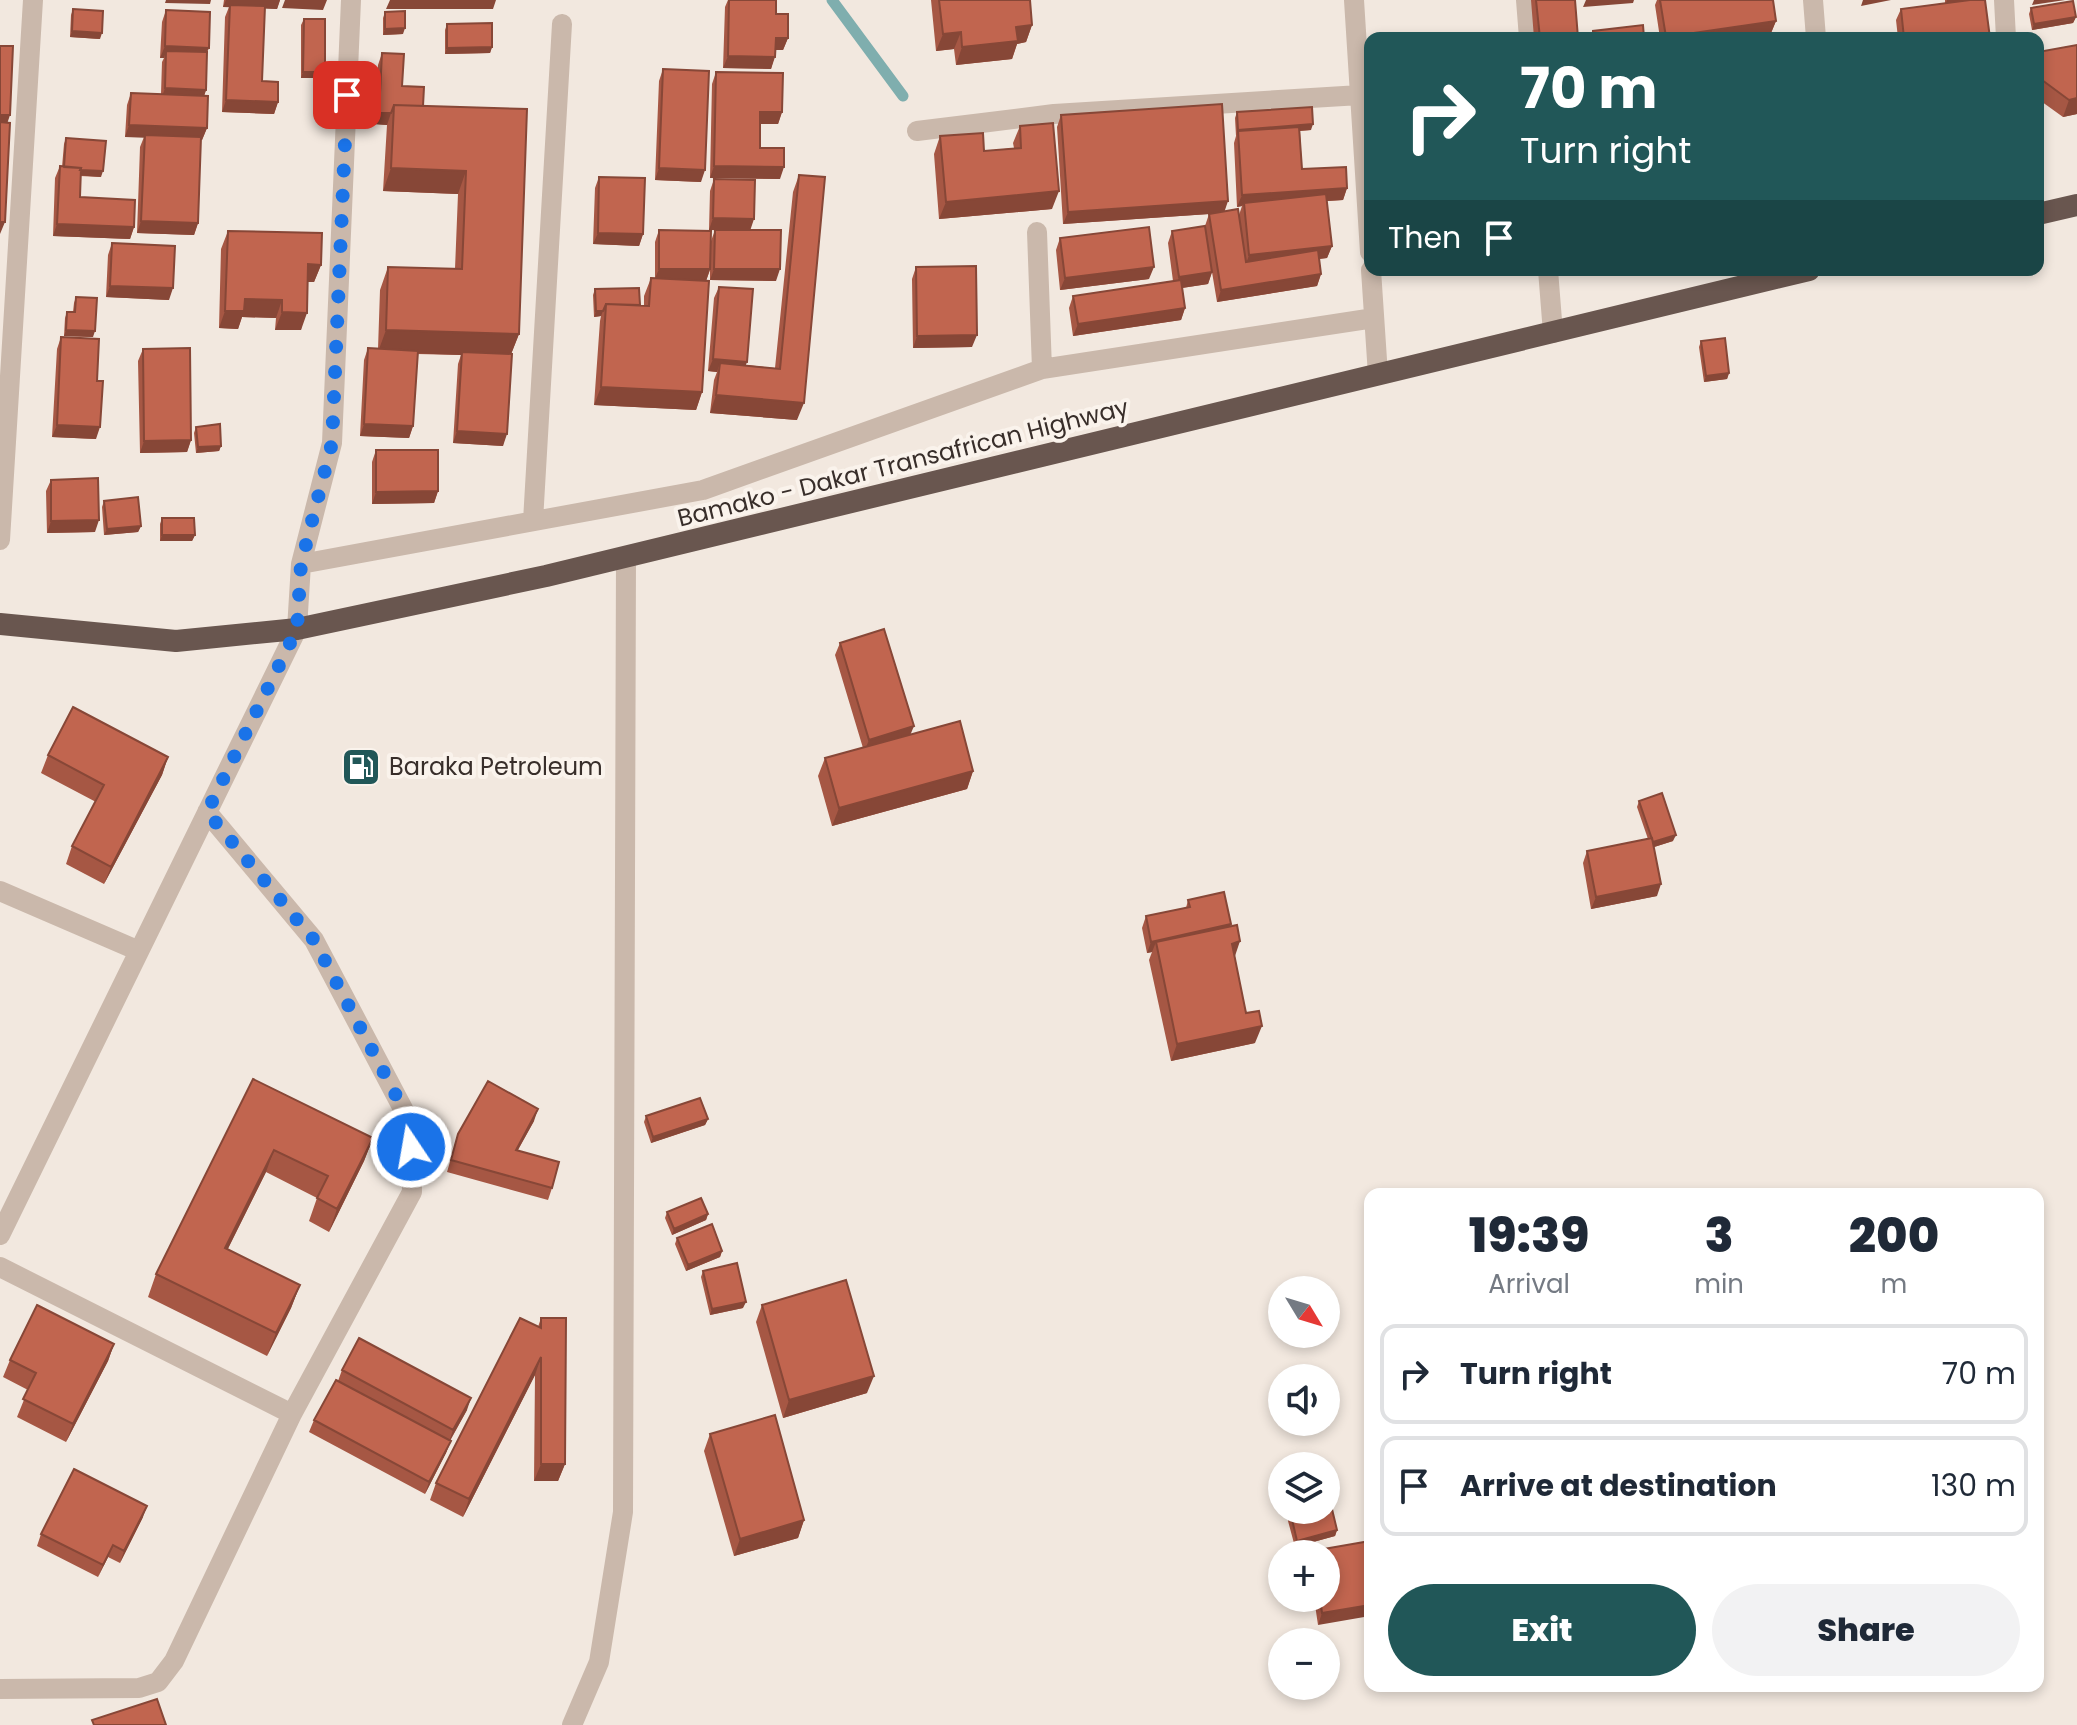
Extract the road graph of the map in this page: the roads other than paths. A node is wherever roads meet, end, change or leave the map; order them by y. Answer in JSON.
{"nodes":[{"id":1,"x":33,"y":0,"type":"edge"},
{"id":2,"x":351,"y":0,"type":"edge"},
{"id":3,"x":1354,"y":0,"type":"edge"},
{"id":4,"x":1526,"y":0,"type":"edge"},
{"id":5,"x":1813,"y":0,"type":"edge"},
{"id":6,"x":2004,"y":0,"type":"edge"},
{"id":7,"x":562,"y":24,"type":"dead end"},
{"id":8,"x":1529,"y":32,"type":"edge"},
{"id":9,"x":1816,"y":32,"type":"edge"},
{"id":10,"x":2006,"y":32,"type":"edge"},
{"id":11,"x":1360,"y":95,"type":"junction"},
{"id":12,"x":917,"y":131,"type":"dead end"},
{"id":13,"x":1364,"y":158,"type":"edge"},
{"id":14,"x":2077,"y":205,"type":"edge"},
{"id":15,"x":2044,"y":213,"type":"edge"},
{"id":16,"x":1037,"y":232,"type":"dead end"},
{"id":17,"x":1371,"y":276,"type":"edge"},
{"id":18,"x":1548,"y":276,"type":"edge"},
{"id":19,"x":1785,"y":276,"type":"edge"},
{"id":20,"x":1374,"y":318,"type":"junction"},
{"id":21,"x":1553,"y":333,"type":"junction"},
{"id":22,"x":1042,"y":369,"type":"junction"},
{"id":23,"x":1378,"y":375,"type":"junction"},
{"id":24,"x":5,"y":390,"type":"edge"},
{"id":25,"x":533,"y":521,"type":"junction"},
{"id":26,"x":0,"y":540,"type":"edge"},
{"id":27,"x":626,"y":557,"type":"junction"},
{"id":28,"x":301,"y":564,"type":"junction"},
{"id":29,"x":0,"y":624,"type":"edge"},
{"id":30,"x":297,"y":629,"type":"junction"},
{"id":31,"x":207,"y":812,"type":"junction"},
{"id":32,"x":0,"y":891,"type":"edge"},
{"id":33,"x":139,"y":951,"type":"junction"},
{"id":34,"x":0,"y":1235,"type":"edge"},
{"id":35,"x":0,"y":1267,"type":"edge"},
{"id":36,"x":292,"y":1414,"type":"junction"},
{"id":37,"x":0,"y":1689,"type":"edge"},
{"id":38,"x":572,"y":1725,"type":"edge"}],
"edges":[{"from":1,"to":24,"type":"street"},
{"from":2,"to":28,"type":"street"},
{"from":3,"to":11,"type":"street"},
{"from":4,"to":8,"type":"street"},
{"from":5,"to":9,"type":"street"},
{"from":6,"to":10,"type":"street"},
{"from":7,"to":25,"type":"street"},
{"from":11,"to":12,"type":"street"},
{"from":11,"to":13,"type":"street"},
{"from":14,"to":15,"type":"highway"},
{"from":16,"to":22,"type":"street"},
{"from":17,"to":20,"type":"street"},
{"from":18,"to":21,"type":"street"},
{"from":19,"to":21,"type":"highway","name":"Bamako - Dakar Transafrican Highway"},
{"from":20,"to":22,"type":"street"},
{"from":20,"to":23,"type":"street"},
{"from":21,"to":23,"type":"highway","name":"Bamako - Dakar Transafrican Highway"},
{"from":22,"to":25,"type":"street"},
{"from":23,"to":27,"type":"highway","name":"Bamako - Dakar Transafrican Highway"},
{"from":24,"to":26,"type":"street"},
{"from":25,"to":28,"type":"street"},
{"from":27,"to":30,"type":"highway","name":"Bamako - Dakar Transafrican Highway"},
{"from":27,"to":38,"type":"street"},
{"from":28,"to":30,"type":"street"},
{"from":29,"to":30,"type":"highway","name":"Bamako - Dakar Transafrican Highway"},
{"from":30,"to":31,"type":"street"},
{"from":31,"to":33,"type":"street"},
{"from":31,"to":36,"type":"street"},
{"from":32,"to":33,"type":"street"},
{"from":33,"to":34,"type":"street"},
{"from":35,"to":36,"type":"street"},
{"from":36,"to":37,"type":"street"}]}
